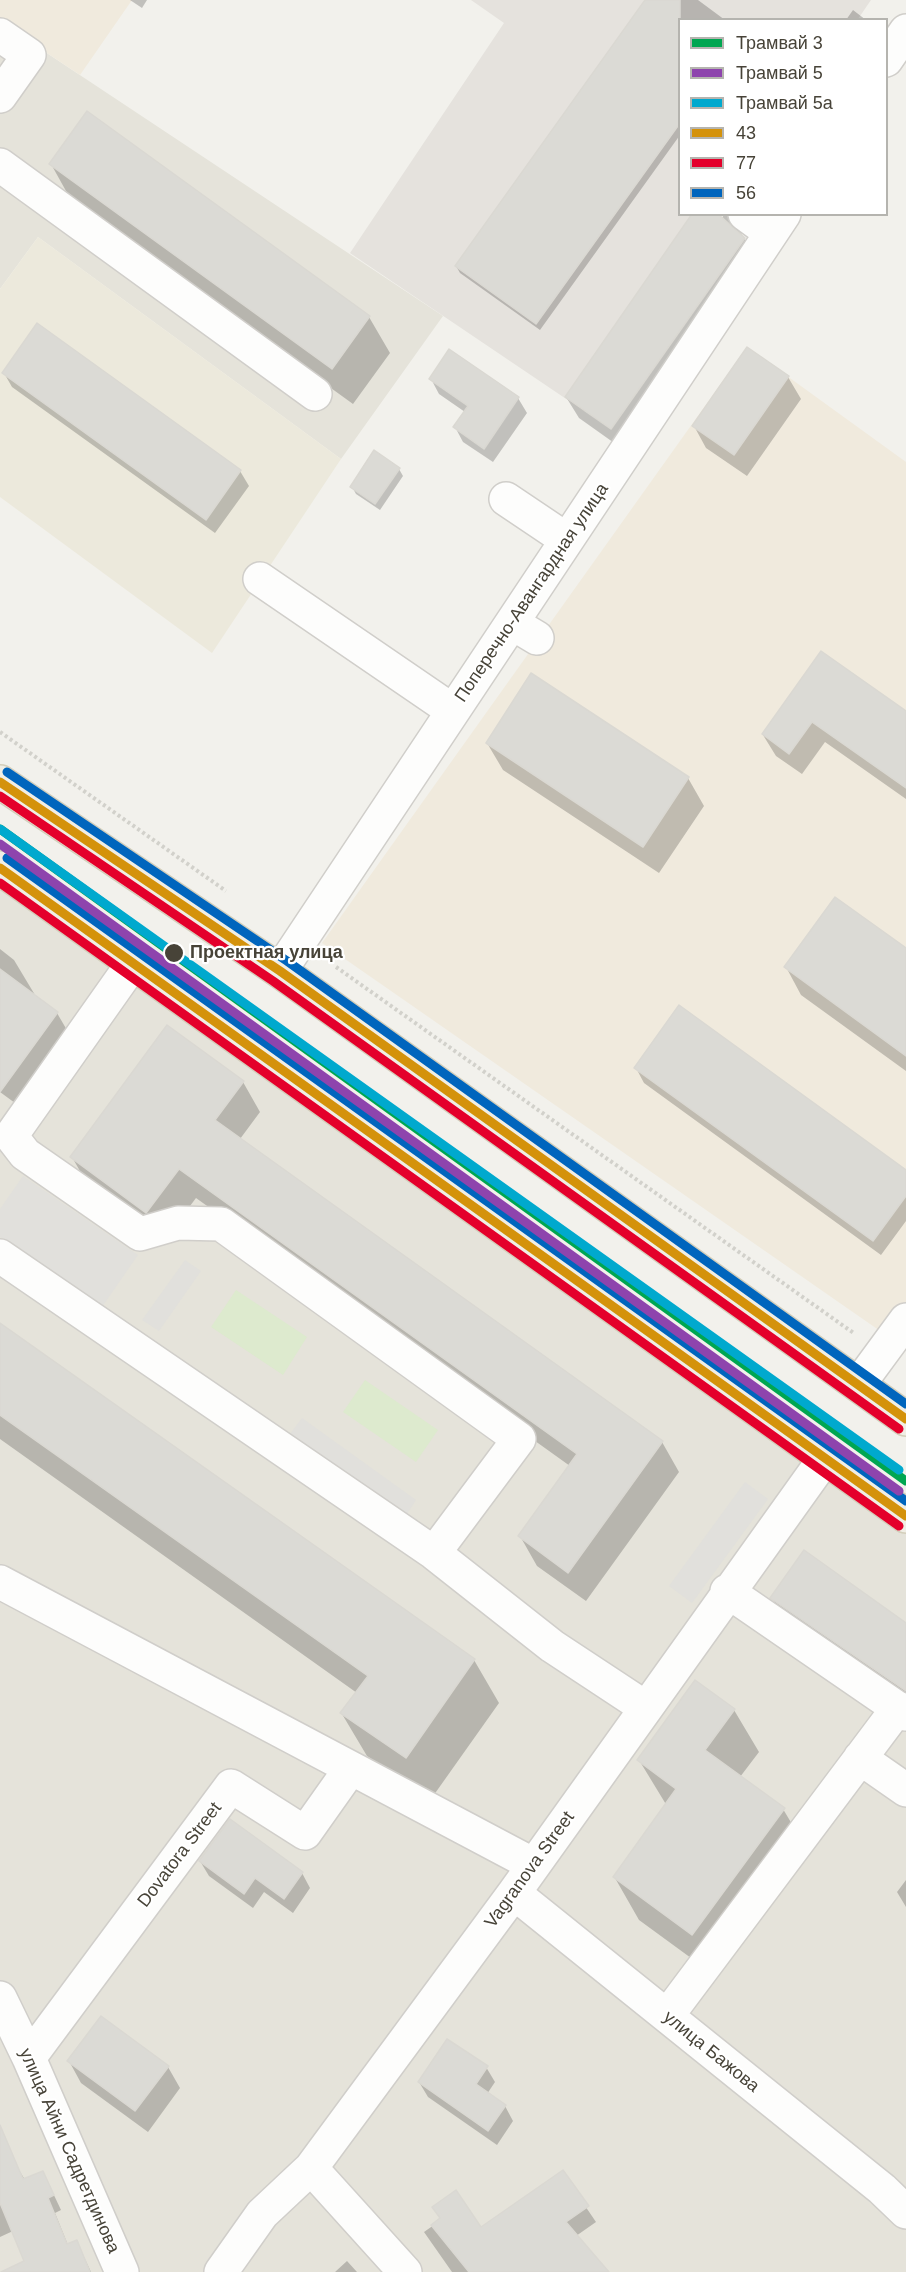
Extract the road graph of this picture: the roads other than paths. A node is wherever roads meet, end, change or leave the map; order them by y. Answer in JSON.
{"nodes":[{"id":1,"x":906,"y":31,"type":"edge"},
{"id":2,"x":0,"y":35,"type":"edge"},
{"id":3,"x":888,"y":57,"type":"edge"},
{"id":4,"x":0,"y":96,"type":"edge"},
{"id":5,"x":0,"y":165,"type":"edge"},
{"id":6,"x":767,"y":221,"type":"edge"},
{"id":7,"x":315,"y":394,"type":"dead end"},
{"id":8,"x":506,"y":499,"type":"dead end"},
{"id":9,"x":567,"y":540,"type":"junction"},
{"id":10,"x":260,"y":579,"type":"dead end"},
{"id":11,"x":453,"y":711,"type":"junction"},
{"id":12,"x":0,"y":782,"type":"edge"},
{"id":13,"x":0,"y":868,"type":"edge"},
{"id":14,"x":133,"y":963,"type":"junction"},
{"id":15,"x":280,"y":971,"type":"junction"},
{"id":16,"x":4,"y":1139,"type":"edge"},
{"id":17,"x":0,"y":1256,"type":"edge"},
{"id":18,"x":906,"y":1320,"type":"edge"},
{"id":19,"x":859,"y":1384,"type":"junction"},
{"id":20,"x":906,"y":1419,"type":"edge"},
{"id":21,"x":825,"y":1458,"type":"junction"},
{"id":22,"x":906,"y":1516,"type":"edge"},
{"id":23,"x":434,"y":1553,"type":"junction"},
{"id":24,"x":0,"y":1582,"type":"edge"},
{"id":25,"x":727,"y":1592,"type":"junction"},
{"id":26,"x":646,"y":1708,"type":"junction"},
{"id":27,"x":902,"y":1711,"type":"edge"},
{"id":28,"x":860,"y":1758,"type":"junction"},
{"id":29,"x":351,"y":1768,"type":"junction"},
{"id":30,"x":906,"y":1790,"type":"edge"},
{"id":31,"x":534,"y":1865,"type":"junction"},
{"id":32,"x":514,"y":1893,"type":"junction"},
{"id":33,"x":0,"y":1998,"type":"edge"},
{"id":34,"x":667,"y":2016,"type":"junction"},
{"id":35,"x":29,"y":2058,"type":"junction"},
{"id":36,"x":311,"y":2168,"type":"junction"},
{"id":37,"x":906,"y":2212,"type":"edge"},
{"id":38,"x":122,"y":2272,"type":"edge"},
{"id":39,"x":221,"y":2272,"type":"edge"},
{"id":40,"x":405,"y":2272,"type":"edge"}],
"edges":[{"from":1,"to":3,"type":"street"},
{"from":2,"to":4,"type":"street"},
{"from":5,"to":7,"type":"street"},
{"from":6,"to":9,"type":"street","name":"Поперечно-Авангардная улица"},
{"from":8,"to":9,"type":"street"},
{"from":9,"to":11,"type":"street","name":"Поперечно-Авангардная улица"},
{"from":10,"to":11,"type":"street"},
{"from":11,"to":15,"type":"street","name":"Поперечно-Авангардная улица"},
{"from":12,"to":15,"type":"main road"},
{"from":13,"to":14,"type":"main road"},
{"from":14,"to":16,"type":"street"},
{"from":14,"to":21,"type":"main road"},
{"from":15,"to":19,"type":"main road"},
{"from":16,"to":23,"type":"street"},
{"from":17,"to":23,"type":"street"},
{"from":18,"to":19,"type":"street"},
{"from":19,"to":20,"type":"main road"},
{"from":21,"to":22,"type":"main road"},
{"from":21,"to":25,"type":"street","name":"Vagranova Street"},
{"from":23,"to":26,"type":"street"},
{"from":24,"to":29,"type":"street"},
{"from":25,"to":26,"type":"street","name":"Vagranova Street"},
{"from":25,"to":27,"type":"street"},
{"from":26,"to":31,"type":"street","name":"Vagranova Street"},
{"from":27,"to":28,"type":"street"},
{"from":28,"to":30,"type":"street"},
{"from":28,"to":34,"type":"street"},
{"from":29,"to":31,"type":"street"},
{"from":29,"to":35,"type":"street","name":"Dovatora Street"},
{"from":31,"to":32,"type":"street","name":"Vagranova Street"},
{"from":32,"to":34,"type":"street","name":"улица Бажова"},
{"from":32,"to":36,"type":"street","name":"Vagranova Street"},
{"from":33,"to":35,"type":"street","name":"улица Айни Садретдинова"},
{"from":34,"to":37,"type":"street","name":"улица Бажова"},
{"from":35,"to":38,"type":"street","name":"улица Айни Садретдинова"},
{"from":36,"to":39,"type":"street","name":"Vagranova Street"},
{"from":36,"to":40,"type":"street"}]}
